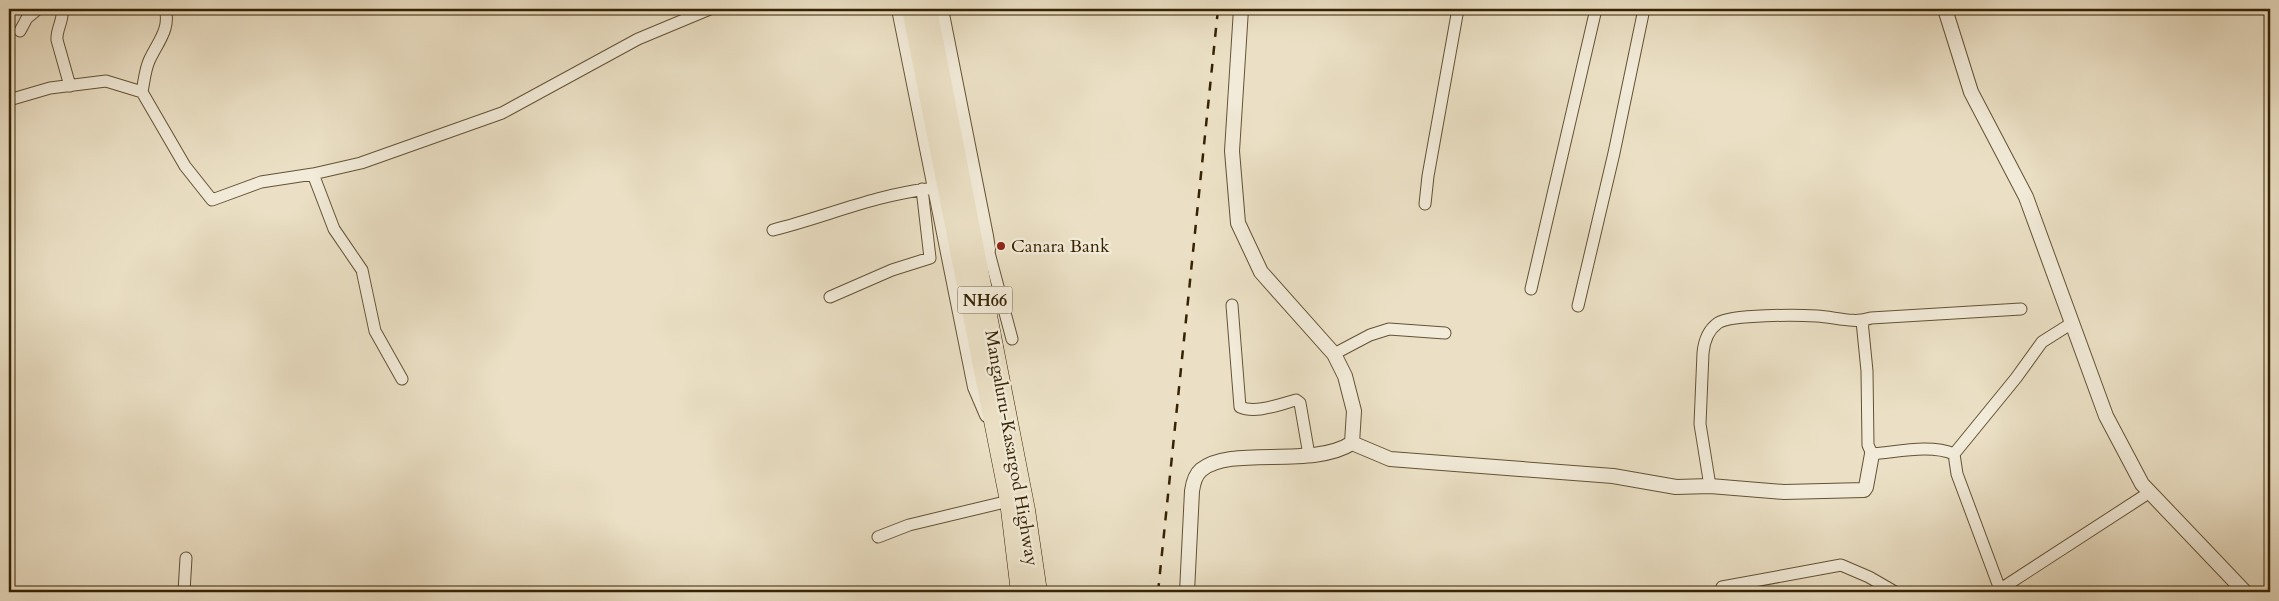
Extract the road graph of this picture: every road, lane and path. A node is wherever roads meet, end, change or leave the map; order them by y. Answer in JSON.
{"nodes":[{"id":1,"x":38,"y":9,"type":"edge"},
{"id":2,"x":62,"y":9,"type":"edge"},
{"id":3,"x":165,"y":9,"type":"edge"},
{"id":4,"x":710,"y":9,"type":"edge"},
{"id":5,"x":899,"y":9,"type":"edge"},
{"id":6,"x":911,"y":9,"type":"edge"},
{"id":7,"x":928,"y":9,"type":"edge"},
{"id":8,"x":942,"y":9,"type":"edge"},
{"id":9,"x":1241,"y":9,"type":"edge"},
{"id":10,"x":1458,"y":9,"type":"edge"},
{"id":11,"x":1596,"y":9,"type":"edge"},
{"id":12,"x":1644,"y":9,"type":"edge"},
{"id":13,"x":1945,"y":9,"type":"edge"},
{"id":14,"x":20,"y":31,"type":"dead end"},
{"id":15,"x":70,"y":86,"type":"junction"},
{"id":16,"x":142,"y":92,"type":"junction"},
{"id":17,"x":9,"y":100,"type":"edge"},
{"id":18,"x":313,"y":174,"type":"junction"},
{"id":19,"x":929,"y":188,"type":"junction"},
{"id":20,"x":1425,"y":204,"type":"dead end"},
{"id":21,"x":773,"y":230,"type":"dead end"},
{"id":22,"x":988,"y":249,"type":"junction"},
{"id":23,"x":979,"y":272,"type":"junction"},
{"id":24,"x":1531,"y":289,"type":"dead end"},
{"id":25,"x":830,"y":297,"type":"dead end"},
{"id":26,"x":1232,"y":305,"type":"dead end"},
{"id":27,"x":1578,"y":306,"type":"dead end"},
{"id":28,"x":2021,"y":309,"type":"dead end"},
{"id":29,"x":1862,"y":321,"type":"junction"},
{"id":30,"x":2072,"y":323,"type":"junction"},
{"id":31,"x":1445,"y":333,"type":"dead end"},
{"id":32,"x":1012,"y":339,"type":"dead end"},
{"id":33,"x":1334,"y":354,"type":"junction"},
{"id":34,"x":402,"y":379,"type":"dead end"},
{"id":35,"x":995,"y":434,"type":"junction"},
{"id":36,"x":1352,"y":443,"type":"junction"},
{"id":37,"x":1872,"y":454,"type":"junction"},
{"id":38,"x":1954,"y":454,"type":"junction"},
{"id":39,"x":1309,"y":455,"type":"junction"},
{"id":40,"x":1710,"y":486,"type":"junction"},
{"id":41,"x":2150,"y":492,"type":"junction"},
{"id":42,"x":1009,"y":501,"type":"junction"},
{"id":43,"x":878,"y":537,"type":"dead end"},
{"id":44,"x":186,"y":558,"type":"dead end"},
{"id":45,"x":1722,"y":587,"type":"dead end"},
{"id":46,"x":184,"y":592,"type":"edge"},
{"id":47,"x":1020,"y":592,"type":"edge"},
{"id":48,"x":1038,"y":592,"type":"edge"},
{"id":49,"x":1186,"y":592,"type":"edge"},
{"id":50,"x":1895,"y":592,"type":"edge"},
{"id":51,"x":1999,"y":592,"type":"edge"},
{"id":52,"x":2245,"y":592,"type":"edge"}],
"edges":[{"from":1,"to":14,"type":"street"},
{"from":2,"to":15,"type":"street"},
{"from":3,"to":16,"type":"street"},
{"from":4,"to":18,"type":"street"},
{"from":5,"to":19,"type":"street"},
{"from":6,"to":35,"type":"highway","name":"Mangaluru-Kasargod Highway","number":"NH66"},
{"from":7,"to":23,"type":"highway","name":"Mangaluru-Kasargod Highway","number":"NH66"},
{"from":8,"to":22,"type":"street"},
{"from":9,"to":33,"type":"street"},
{"from":10,"to":20,"type":"street"},
{"from":11,"to":24,"type":"street"},
{"from":12,"to":27,"type":"street"},
{"from":13,"to":30,"type":"street"},
{"from":15,"to":16,"type":"street"},
{"from":15,"to":17,"type":"street"},
{"from":16,"to":18,"type":"street"},
{"from":18,"to":34,"type":"street"},
{"from":19,"to":21,"type":"street"},
{"from":19,"to":25,"type":"street"},
{"from":19,"to":35,"type":"street"},
{"from":22,"to":23,"type":"street"},
{"from":22,"to":32,"type":"street"},
{"from":23,"to":48,"type":"highway","name":"Mangaluru-Kasargod Highway","number":"NH66"},
{"from":26,"to":39,"type":"street"},
{"from":28,"to":29,"type":"street"},
{"from":29,"to":37,"type":"street"},
{"from":29,"to":40,"type":"street"},
{"from":30,"to":38,"type":"street"},
{"from":30,"to":41,"type":"street"},
{"from":31,"to":33,"type":"street"},
{"from":33,"to":36,"type":"street"},
{"from":35,"to":42,"type":"highway","name":"Mangaluru-Kasargod Highway","number":"NH66"},
{"from":36,"to":39,"type":"street"},
{"from":36,"to":40,"type":"street"},
{"from":37,"to":38,"type":"street"},
{"from":37,"to":40,"type":"street"},
{"from":38,"to":51,"type":"street"},
{"from":39,"to":49,"type":"street"},
{"from":41,"to":51,"type":"street"},
{"from":41,"to":52,"type":"street"},
{"from":42,"to":43,"type":"street"},
{"from":42,"to":47,"type":"highway","name":"Mangaluru-Kasargod Highway","number":"NH66"},
{"from":44,"to":46,"type":"street"},
{"from":45,"to":50,"type":"street"}]}
